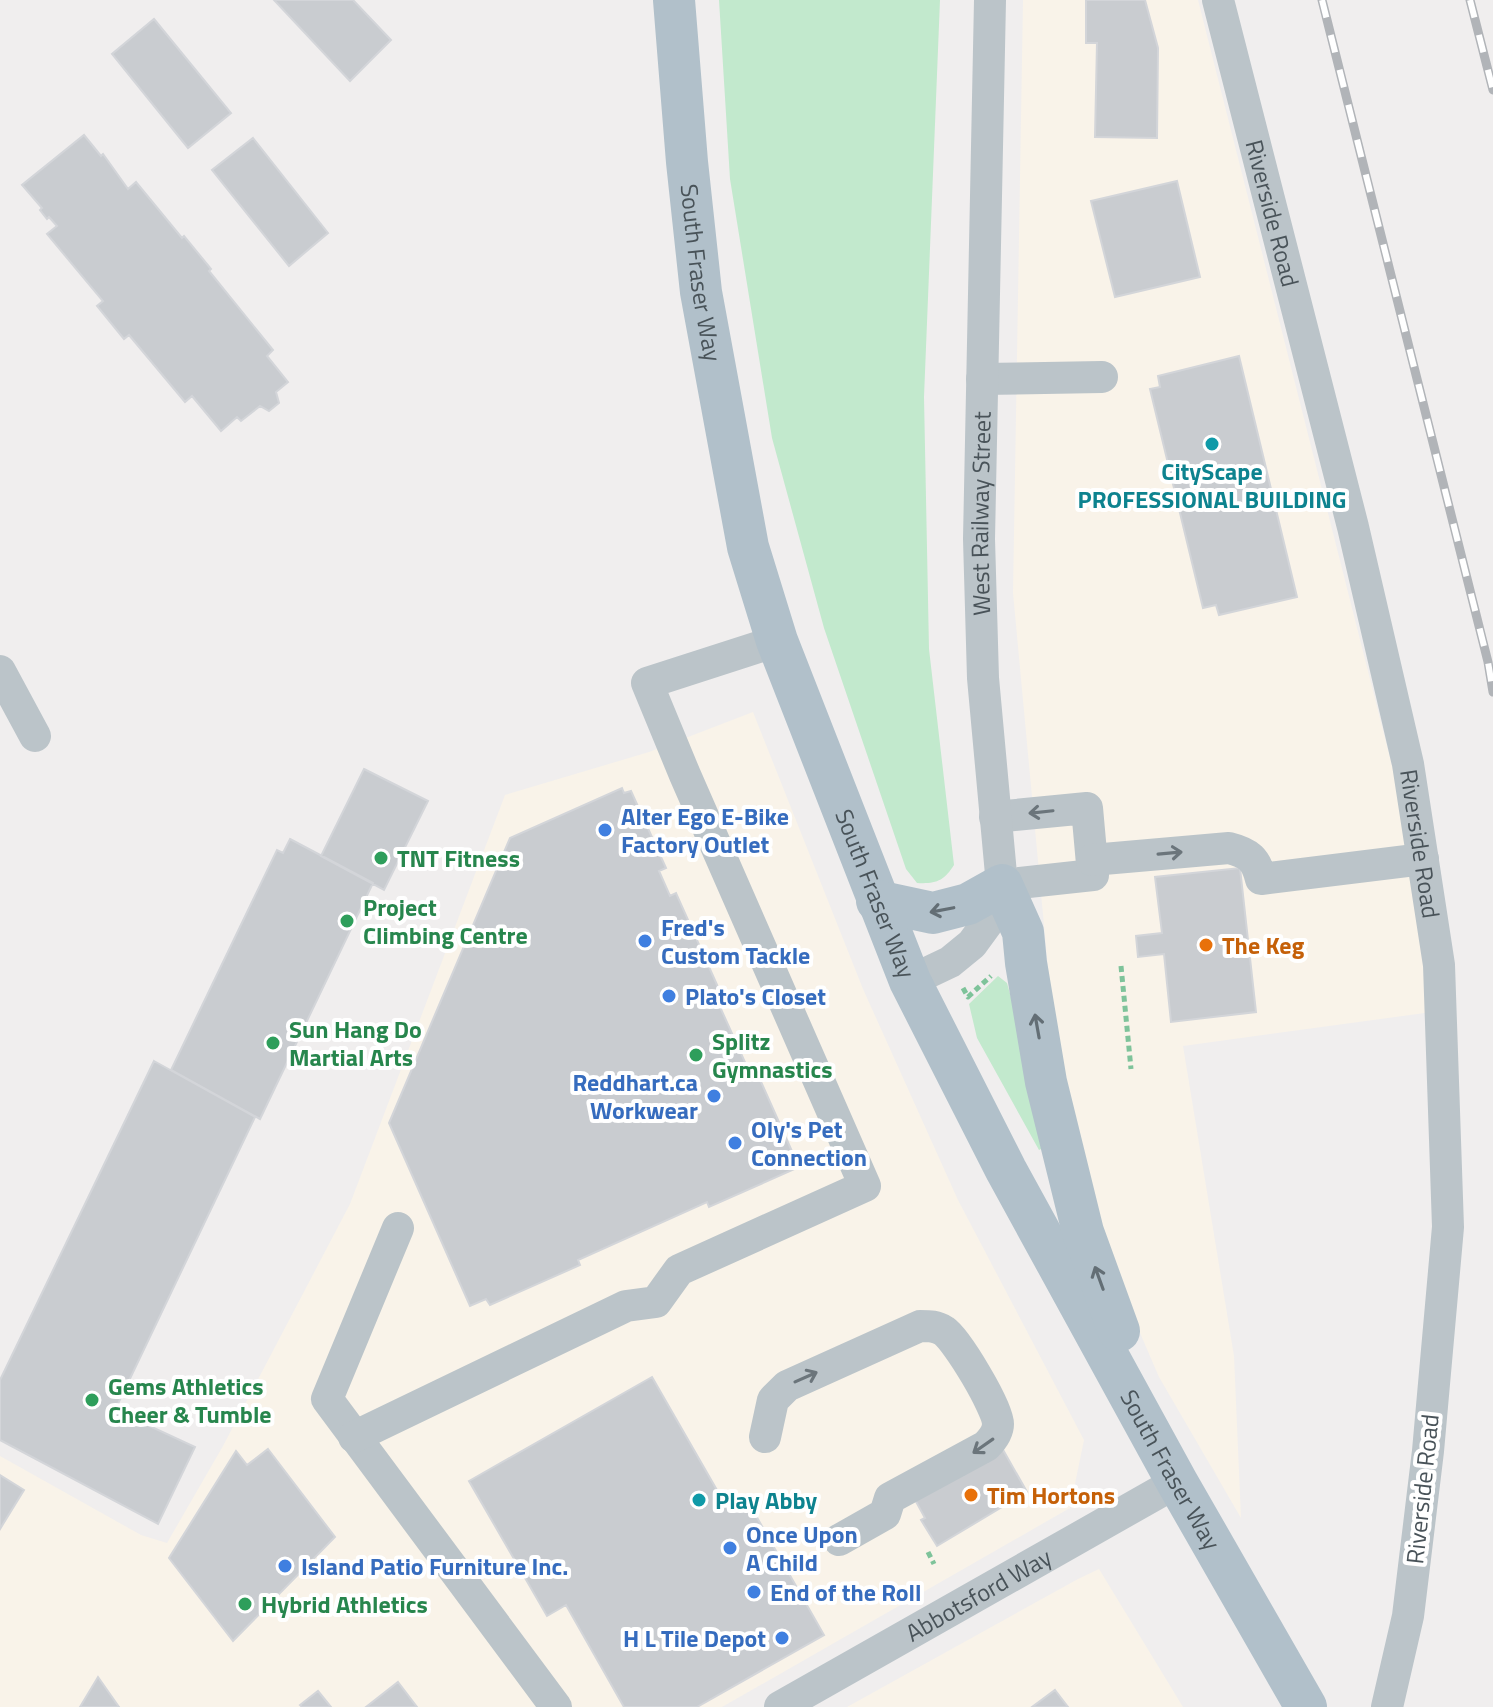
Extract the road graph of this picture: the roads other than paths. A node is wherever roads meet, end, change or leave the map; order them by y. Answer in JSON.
{"nodes":[{"id":1,"x":674,"y":0,"type":"edge"},
{"id":2,"x":990,"y":0,"type":"edge"},
{"id":3,"x":1218,"y":0,"type":"edge"},
{"id":4,"x":1102,"y":377,"type":"dead end"},
{"id":5,"x":982,"y":379,"type":"junction"},
{"id":6,"x":777,"y":641,"type":"junction"},
{"id":7,"x":0,"y":671,"type":"edge"},
{"id":8,"x":35,"y":736,"type":"dead end"},
{"id":9,"x":995,"y":817,"type":"junction"},
{"id":10,"x":1423,"y":859,"type":"junction"},
{"id":11,"x":1093,"y":868,"type":"junction"},
{"id":12,"x":1002,"y":885,"type":"junction"},
{"id":13,"x":877,"y":901,"type":"junction"},
{"id":14,"x":910,"y":981,"type":"junction"},
{"id":15,"x":398,"y":1228,"type":"dead end"},
{"id":16,"x":354,"y":1437,"type":"junction"},
{"id":17,"x":765,"y":1437,"type":"dead end"},
{"id":18,"x":1177,"y":1482,"type":"junction"},
{"id":19,"x":839,"y":1540,"type":"dead end"},
{"id":20,"x":1302,"y":1699,"type":"edge"},
{"id":21,"x":556,"y":1707,"type":"edge"},
{"id":22,"x":780,"y":1707,"type":"edge"},
{"id":23,"x":1387,"y":1707,"type":"edge"}],
"edges":[{"from":1,"to":6,"type":"main road","name":"South Fraser Way"},
{"from":2,"to":5,"type":"street","name":"West Railway Street"},
{"from":3,"to":10,"type":"street","name":"Riverside Road"},
{"from":4,"to":5,"type":"street"},
{"from":5,"to":9,"type":"street","name":"West Railway Street"},
{"from":6,"to":13,"type":"main road","name":"South Fraser Way"},
{"from":6,"to":16,"type":"street"},
{"from":7,"to":8,"type":"street"},
{"from":11,"to":9,"type":"street","one_way":true},
{"from":9,"to":12,"type":"street","name":"West Railway Street"},
{"from":11,"to":10,"type":"street","one_way":true},
{"from":10,"to":23,"type":"street","name":"Riverside Road"},
{"from":11,"to":12,"type":"street"},
{"from":12,"to":13,"type":"main road","one_way":true},
{"from":12,"to":14,"type":"street","name":"West Railway Street"},
{"from":18,"to":12,"type":"main road","one_way":true},
{"from":13,"to":14,"type":"main road","name":"South Fraser Way"},
{"from":14,"to":18,"type":"main road","name":"South Fraser Way"},
{"from":15,"to":16,"type":"street"},
{"from":16,"to":21,"type":"street"},
{"from":17,"to":19,"type":"street","one_way":true},
{"from":18,"to":20,"type":"main road","name":"South Fraser Way"},
{"from":18,"to":22,"type":"street","name":"Abbotsford Way"}]}
